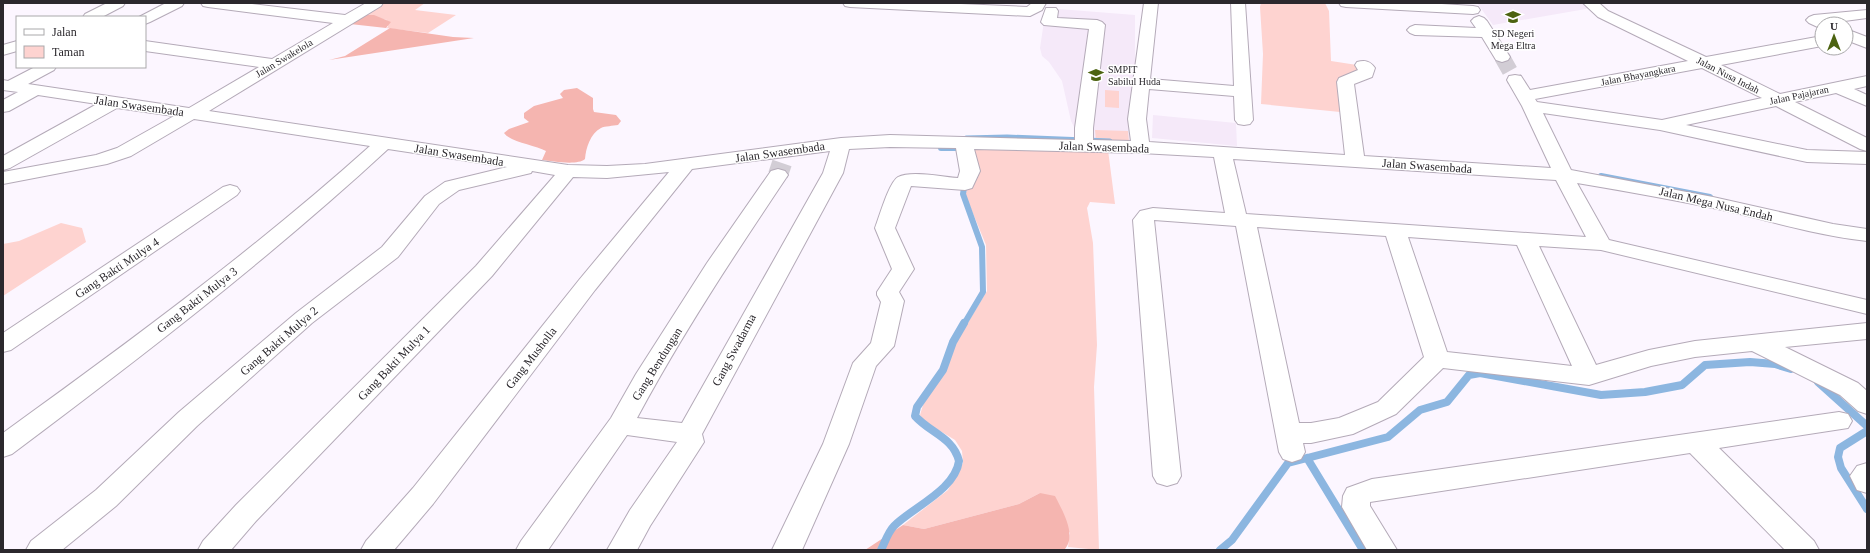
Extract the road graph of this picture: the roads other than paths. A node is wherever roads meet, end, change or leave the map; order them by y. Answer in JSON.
{"nodes":[{"id":1,"x":118,"y":3,"type":"edge"},
{"id":2,"x":177,"y":3,"type":"edge"},
{"id":3,"x":208,"y":3,"type":"edge"},
{"id":4,"x":376,"y":3,"type":"edge"},
{"id":5,"x":850,"y":3,"type":"edge"},
{"id":6,"x":1151,"y":3,"type":"edge"},
{"id":7,"x":1238,"y":3,"type":"edge"},
{"id":8,"x":1346,"y":3,"type":"edge"},
{"id":9,"x":1590,"y":3,"type":"edge"},
{"id":10,"x":1470,"y":6,"type":"edge"},
{"id":11,"x":1045,"y":7,"type":"edge"},
{"id":12,"x":1867,"y":14,"type":"edge"},
{"id":13,"x":92,"y":16,"type":"edge"},
{"id":14,"x":1849,"y":16,"type":"edge"},
{"id":15,"x":146,"y":18,"type":"edge"},
{"id":16,"x":348,"y":20,"type":"junction"},
{"id":17,"x":1415,"y":30,"type":"dead end"},
{"id":18,"x":1486,"y":33,"type":"junction"},
{"id":19,"x":1854,"y":38,"type":"edge"},
{"id":20,"x":1814,"y":43,"type":"edge"},
{"id":21,"x":1867,"y":43,"type":"edge"},
{"id":22,"x":16,"y":46,"type":"edge"},
{"id":23,"x":146,"y":46,"type":"edge"},
{"id":24,"x":3,"y":50,"type":"edge"},
{"id":25,"x":1502,"y":57,"type":"tunnel mouth"},
{"id":26,"x":1705,"y":63,"type":"junction"},
{"id":27,"x":275,"y":64,"type":"junction"},
{"id":28,"x":1363,"y":65,"type":"dead end"},
{"id":29,"x":46,"y":68,"type":"edge"},
{"id":30,"x":1515,"y":80,"type":"tunnel mouth"},
{"id":31,"x":1867,"y":81,"type":"edge"},
{"id":32,"x":1142,"y":83,"type":"junction"},
{"id":33,"x":6,"y":86,"type":"edge"},
{"id":34,"x":1837,"y":87,"type":"junction"},
{"id":35,"x":35,"y":90,"type":"junction"},
{"id":36,"x":1242,"y":92,"type":"junction"},
{"id":37,"x":1777,"y":100,"type":"junction"},
{"id":38,"x":1528,"y":101,"type":"junction"},
{"id":39,"x":1867,"y":101,"type":"edge"},
{"id":40,"x":114,"y":102,"type":"junction"},
{"id":41,"x":3,"y":107,"type":"edge"},
{"id":42,"x":192,"y":113,"type":"junction"},
{"id":43,"x":1660,"y":125,"type":"junction"},
{"id":44,"x":1084,"y":137,"type":"junction"},
{"id":45,"x":964,"y":143,"type":"junction"},
{"id":46,"x":383,"y":144,"type":"junction"},
{"id":47,"x":841,"y":144,"type":"junction"},
{"id":48,"x":1867,"y":146,"type":"edge"},
{"id":49,"x":1141,"y":147,"type":"junction"},
{"id":50,"x":1222,"y":152,"type":"junction"},
{"id":51,"x":1246,"y":154,"type":"junction"},
{"id":52,"x":1867,"y":158,"type":"edge"},
{"id":53,"x":1355,"y":161,"type":"junction"},
{"id":54,"x":781,"y":163,"type":"junction"},
{"id":55,"x":3,"y":164,"type":"edge"},
{"id":56,"x":533,"y":166,"type":"junction"},
{"id":57,"x":685,"y":166,"type":"junction"},
{"id":58,"x":1560,"y":169,"type":"junction"},
{"id":59,"x":568,"y":171,"type":"junction"},
{"id":60,"x":3,"y":178,"type":"edge"},
{"id":61,"x":230,"y":191,"type":"dead end"},
{"id":62,"x":1241,"y":220,"type":"junction"},
{"id":63,"x":1867,"y":224,"type":"edge"},
{"id":64,"x":1395,"y":230,"type":"junction"},
{"id":65,"x":1867,"y":235,"type":"edge"},
{"id":66,"x":1525,"y":239,"type":"junction"},
{"id":67,"x":1601,"y":244,"type":"junction"},
{"id":68,"x":1867,"y":307,"type":"edge"},
{"id":69,"x":1867,"y":331,"type":"edge"},
{"id":70,"x":1754,"y":342,"type":"junction"},
{"id":71,"x":3,"y":344,"type":"edge"},
{"id":72,"x":1437,"y":359,"type":"junction"},
{"id":73,"x":1589,"y":376,"type":"junction"},
{"id":74,"x":1867,"y":405,"type":"edge"},
{"id":75,"x":1839,"y":421,"type":"dead end"},
{"id":76,"x":620,"y":425,"type":"junction"},
{"id":77,"x":689,"y":434,"type":"junction"},
{"id":78,"x":1696,"y":442,"type":"junction"},
{"id":79,"x":3,"y":446,"type":"edge"},
{"id":80,"x":1867,"y":473,"type":"edge"},
{"id":81,"x":1167,"y":476,"type":"dead end"},
{"id":82,"x":1867,"y":482,"type":"edge"},
{"id":83,"x":40,"y":550,"type":"edge"},
{"id":84,"x":213,"y":550,"type":"edge"},
{"id":85,"x":376,"y":550,"type":"edge"},
{"id":86,"x":531,"y":550,"type":"edge"},
{"id":87,"x":622,"y":550,"type":"edge"},
{"id":88,"x":787,"y":550,"type":"edge"},
{"id":89,"x":1382,"y":550,"type":"edge"},
{"id":90,"x":1804,"y":550,"type":"edge"}],
"edges":[{"from":1,"to":13,"type":"street"},
{"from":2,"to":15,"type":"street"},
{"from":3,"to":16,"type":"street"},
{"from":4,"to":16,"type":"street","name":"Jalan Swakelola"},
{"from":5,"to":11,"type":"street"},
{"from":6,"to":32,"type":"street"},
{"from":7,"to":36,"type":"street"},
{"from":8,"to":10,"type":"street"},
{"from":9,"to":26,"type":"street","name":"Jalan Nusa Indah"},
{"from":10,"to":18,"type":"street"},
{"from":11,"to":44,"type":"street"},
{"from":12,"to":14,"type":"street"},
{"from":16,"to":27,"type":"street","name":"Jalan Swakelola"},
{"from":17,"to":18,"type":"street"},
{"from":18,"to":25,"type":"street"},
{"from":19,"to":21,"type":"street"},
{"from":20,"to":26,"type":"street","name":"Jalan Bhayangkara"},
{"from":22,"to":24,"type":"street"},
{"from":23,"to":27,"type":"street"},
{"from":26,"to":37,"type":"street","name":"Jalan Nusa Indah"},
{"from":26,"to":38,"type":"street","name":"Jalan Bhayangkara"},
{"from":27,"to":42,"type":"street","name":"Jalan Swakelola"},
{"from":28,"to":53,"type":"street"},
{"from":29,"to":33,"type":"street"},
{"from":30,"to":38,"type":"street"},
{"from":31,"to":34,"type":"street","name":"Jalan Pajajaran"},
{"from":32,"to":36,"type":"street"},
{"from":32,"to":49,"type":"street"},
{"from":33,"to":35,"type":"street","name":"Jalan Swasembada"},
{"from":34,"to":37,"type":"street","name":"Jalan Pajajaran"},
{"from":34,"to":39,"type":"street"},
{"from":35,"to":40,"type":"street","name":"Jalan Swasembada"},
{"from":35,"to":41,"type":"street"},
{"from":36,"to":51,"type":"street"},
{"from":37,"to":43,"type":"street","name":"Jalan Pajajaran"},
{"from":37,"to":48,"type":"street","name":"Jalan Nusa Indah"},
{"from":38,"to":43,"type":"street"},
{"from":38,"to":58,"type":"street"},
{"from":40,"to":42,"type":"street","name":"Jalan Swasembada"},
{"from":40,"to":55,"type":"street"},
{"from":42,"to":46,"type":"street","name":"Jalan Swasembada"},
{"from":42,"to":60,"type":"street","name":"Jalan Swakelola"},
{"from":43,"to":52,"type":"street"},
{"from":44,"to":45,"type":"street","name":"Jalan Swasembada"},
{"from":44,"to":49,"type":"street","name":"Jalan Swasembada"},
{"from":45,"to":47,"type":"street","name":"Jalan Swasembada"},
{"from":45,"to":88,"type":"street"},
{"from":46,"to":56,"type":"street","name":"Jalan Swasembada"},
{"from":46,"to":79,"type":"street","name":"Gang Bakti Mulya 3"},
{"from":47,"to":54,"type":"street","name":"Jalan Swasembada"},
{"from":47,"to":77,"type":"street","name":"Gang Swadarma"},
{"from":49,"to":50,"type":"street","name":"Jalan Swasembada"},
{"from":50,"to":51,"type":"street","name":"Jalan Swasembada"},
{"from":50,"to":62,"type":"street"},
{"from":51,"to":53,"type":"street","name":"Jalan Swasembada"},
{"from":53,"to":58,"type":"street","name":"Jalan Swasembada"},
{"from":54,"to":57,"type":"street","name":"Jalan Swasembada"},
{"from":54,"to":76,"type":"street","name":"Gang Bendungan"},
{"from":56,"to":59,"type":"street","name":"Jalan Swasembada"},
{"from":56,"to":83,"type":"street","name":"Gang Bakti Mulya 2"},
{"from":57,"to":59,"type":"street","name":"Jalan Swasembada"},
{"from":57,"to":85,"type":"street","name":"Gang Musholla"},
{"from":58,"to":63,"type":"street"},
{"from":58,"to":65,"type":"street","name":"Jalan Mega Nusa Endah"},
{"from":58,"to":67,"type":"street"},
{"from":59,"to":84,"type":"street","name":"Gang Bakti Mulya 1"},
{"from":61,"to":71,"type":"street","name":"Gang Bakti Mulya 4"},
{"from":62,"to":64,"type":"street"},
{"from":62,"to":72,"type":"street"},
{"from":62,"to":81,"type":"street"},
{"from":64,"to":66,"type":"street"},
{"from":64,"to":72,"type":"street"},
{"from":66,"to":67,"type":"street"},
{"from":66,"to":73,"type":"street"},
{"from":67,"to":68,"type":"street"},
{"from":69,"to":70,"type":"street"},
{"from":70,"to":73,"type":"street"},
{"from":70,"to":74,"type":"street"},
{"from":72,"to":73,"type":"street"},
{"from":75,"to":78,"type":"street"},
{"from":76,"to":77,"type":"street"},
{"from":76,"to":86,"type":"street","name":"Gang Bendungan"},
{"from":77,"to":87,"type":"street","name":"Gang Swadarma"},
{"from":78,"to":89,"type":"street"},
{"from":78,"to":90,"type":"street"},
{"from":80,"to":82,"type":"street"}]}
